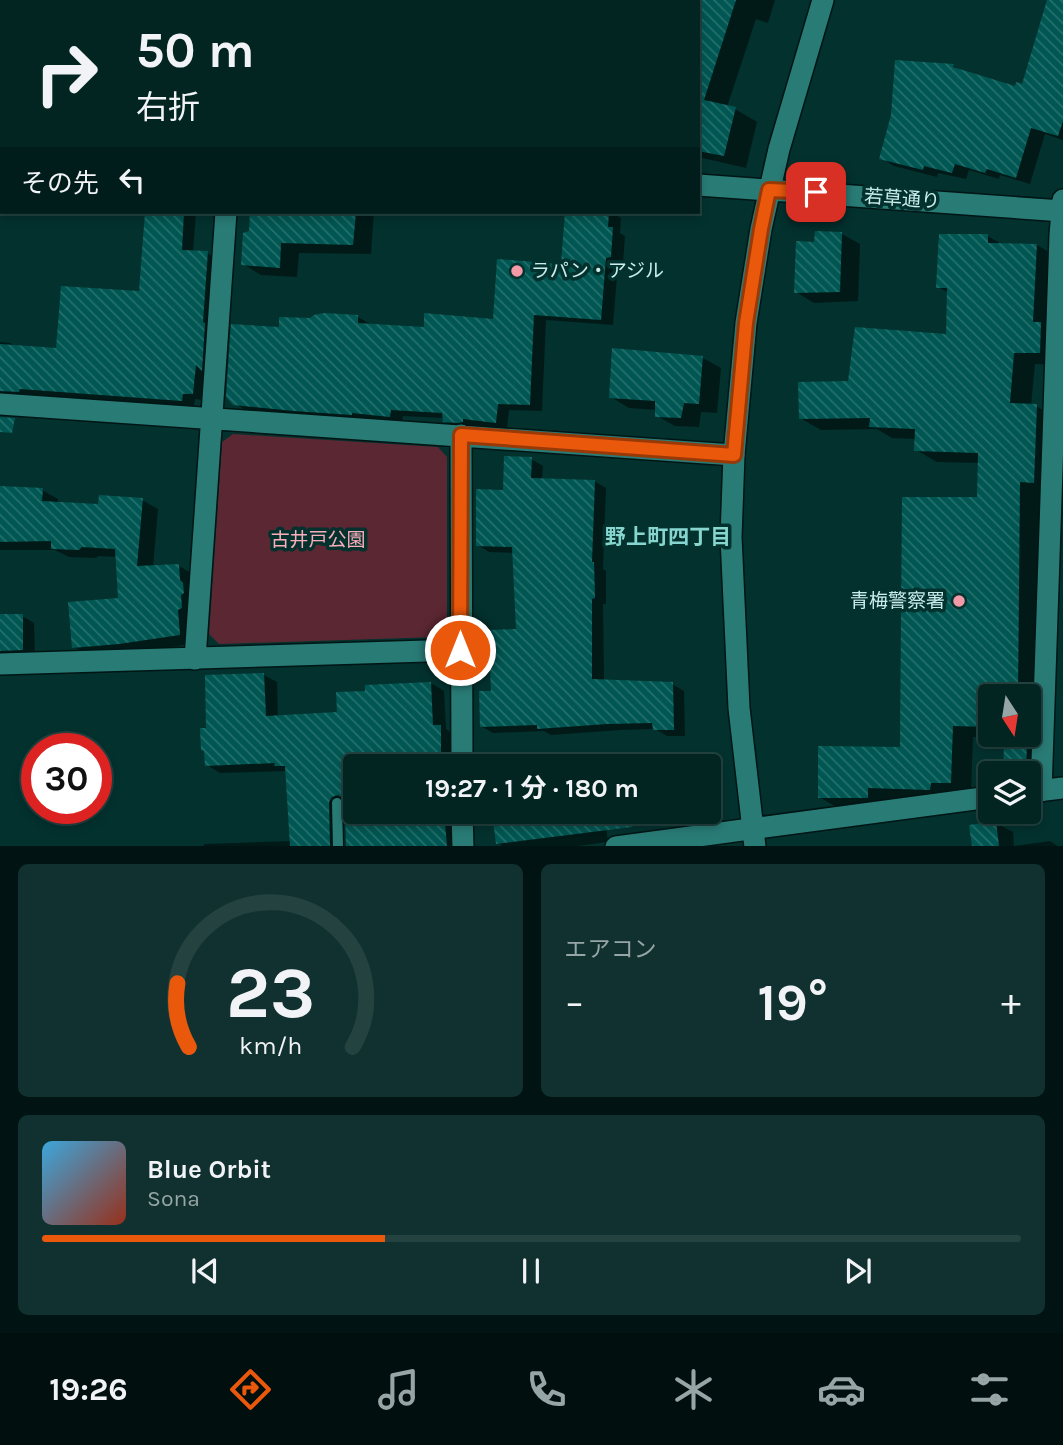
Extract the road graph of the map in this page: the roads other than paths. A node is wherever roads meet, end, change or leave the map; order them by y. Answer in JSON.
{"nodes":[{"id":1,"x":823,"y":0,"type":"edge"},
{"id":2,"x":700,"y":185,"type":"edge"},
{"id":3,"x":769,"y":190,"type":"junction"},
{"id":4,"x":1062,"y":207,"type":"edge"},
{"id":5,"x":226,"y":214,"type":"edge"},
{"id":6,"x":0,"y":404,"type":"edge"},
{"id":7,"x":211,"y":419,"type":"junction"},
{"id":8,"x":461,"y":435,"type":"junction"},
{"id":9,"x":734,"y":455,"type":"junction"},
{"id":10,"x":1056,"y":505,"type":"edge"},
{"id":11,"x":460,"y":650,"type":"junction"},
{"id":12,"x":195,"y":659,"type":"junction"},
{"id":13,"x":0,"y":664,"type":"edge"},
{"id":14,"x":462,"y":754,"type":"edge"},
{"id":15,"x":1037,"y":761,"type":"edge"},
{"id":16,"x":1063,"y":788,"type":"edge"},
{"id":17,"x":1041,"y":791,"type":"edge"},
{"id":18,"x":978,"y":799,"type":"edge"},
{"id":19,"x":337,"y":803,"type":"dead end"},
{"id":20,"x":463,"y":824,"type":"edge"},
{"id":21,"x":754,"y":837,"type":"edge"},
{"id":22,"x":338,"y":846,"type":"edge"},
{"id":23,"x":463,"y":846,"type":"edge"},
{"id":24,"x":615,"y":846,"type":"edge"}],
"edges":[{"from":1,"to":3,"type":"street"},
{"from":2,"to":3,"type":"street","name":"若草通り"},
{"from":3,"to":4,"type":"street","name":"若草通り"},
{"from":3,"to":9,"type":"street"},
{"from":4,"to":10,"type":"street"},
{"from":5,"to":7,"type":"street"},
{"from":6,"to":7,"type":"street"},
{"from":7,"to":8,"type":"street"},
{"from":7,"to":12,"type":"street"},
{"from":8,"to":9,"type":"street"},
{"from":8,"to":11,"type":"street"},
{"from":9,"to":21,"type":"street"},
{"from":10,"to":15,"type":"street"},
{"from":11,"to":12,"type":"street"},
{"from":11,"to":14,"type":"street"},
{"from":12,"to":13,"type":"street"},
{"from":16,"to":17,"type":"street"},
{"from":18,"to":21,"type":"street"},
{"from":19,"to":22,"type":"lane"},
{"from":20,"to":23,"type":"street"},
{"from":21,"to":24,"type":"street"}]}
